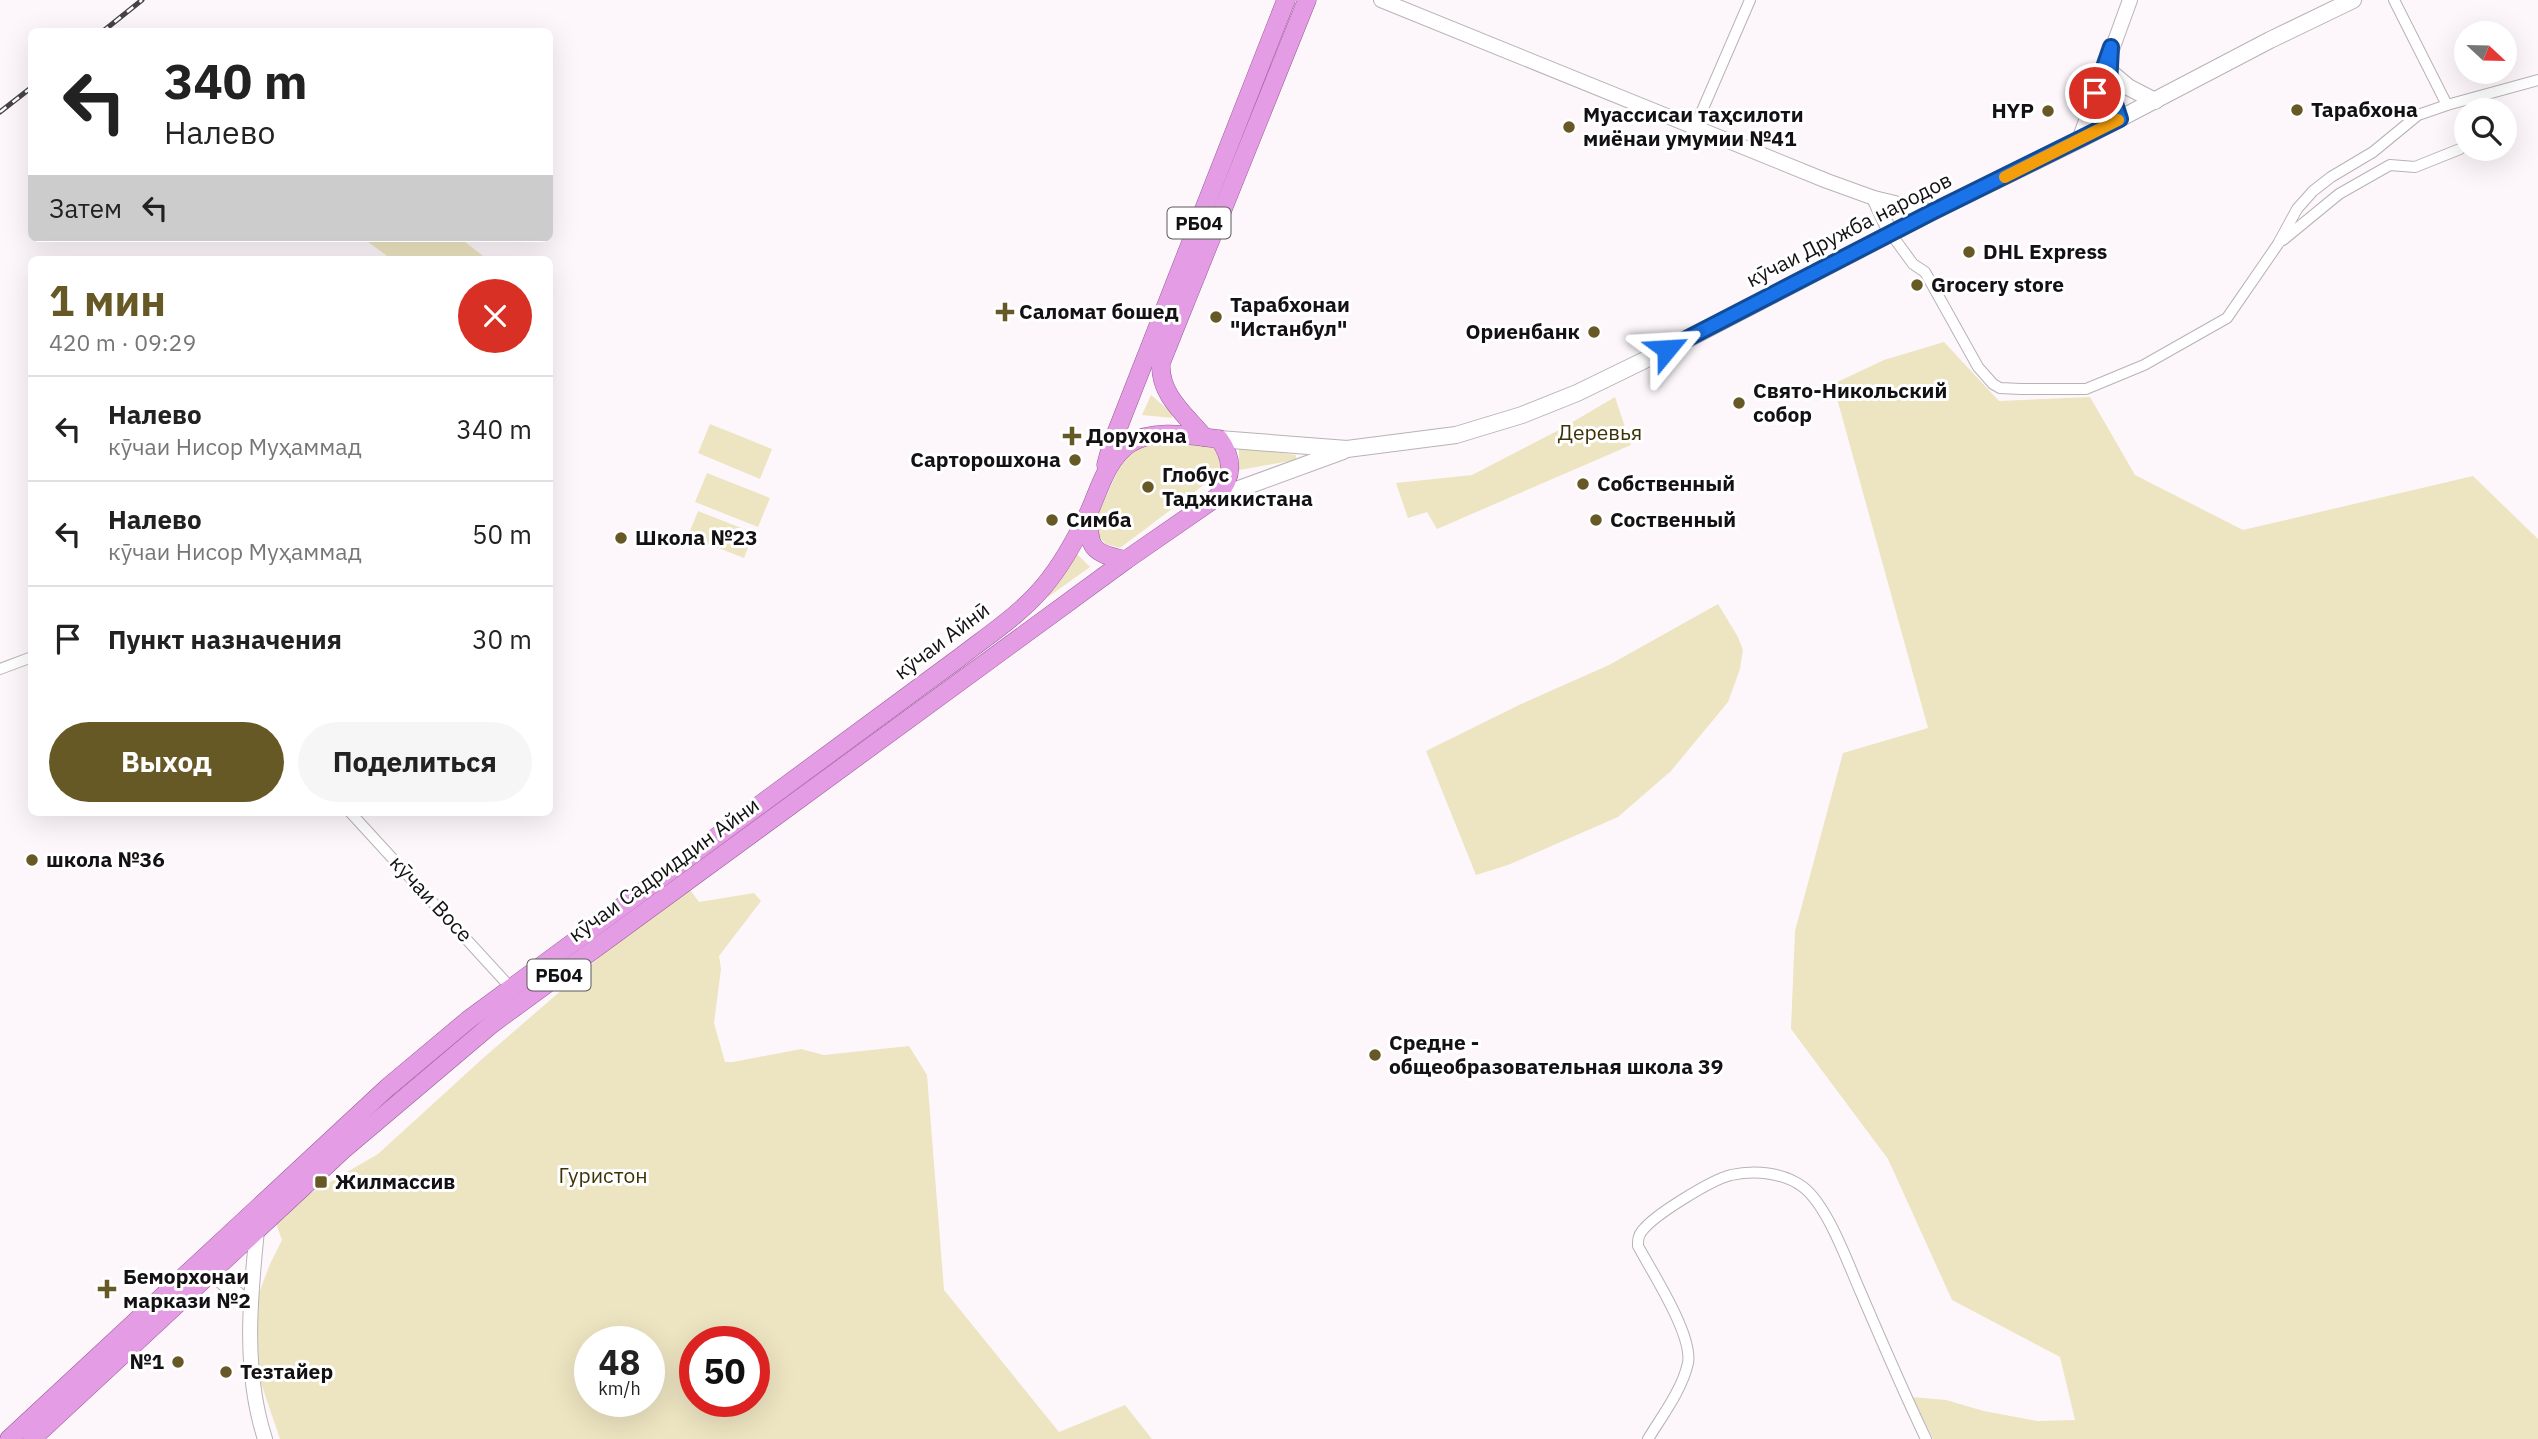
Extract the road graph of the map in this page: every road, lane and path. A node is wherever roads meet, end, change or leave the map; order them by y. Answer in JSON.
{"nodes":[{"id":1,"x":1286,"y":0,"type":"edge"},
{"id":2,"x":1307,"y":0,"type":"edge"},
{"id":3,"x":1381,"y":0,"type":"edge"},
{"id":4,"x":1750,"y":0,"type":"edge"},
{"id":5,"x":2130,"y":0,"type":"edge"},
{"id":6,"x":2353,"y":0,"type":"edge"},
{"id":7,"x":2394,"y":0,"type":"edge"},
{"id":8,"x":2111,"y":47,"type":"junction"},
{"id":9,"x":2109,"y":71,"type":"junction"},
{"id":10,"x":2538,"y":80,"type":"edge"},
{"id":11,"x":2155,"y":101,"type":"junction"},
{"id":12,"x":2447,"y":105,"type":"junction"},
{"id":13,"x":2120,"y":119,"type":"junction"},
{"id":14,"x":1695,"y":127,"type":"junction"},
{"id":15,"x":2079,"y":140,"type":"junction"},
{"id":16,"x":2454,"y":152,"type":"edge"},
{"id":17,"x":1874,"y":198,"type":"junction"},
{"id":18,"x":1932,"y":212,"type":"junction"},
{"id":19,"x":1891,"y":234,"type":"junction"},
{"id":20,"x":2278,"y":244,"type":"junction"},
{"id":21,"x":1211,"y":438,"type":"junction"},
{"id":22,"x":1347,"y":449,"type":"junction"},
{"id":23,"x":1102,"y":478,"type":"junction"},
{"id":24,"x":1217,"y":497,"type":"junction"},
{"id":25,"x":1089,"y":512,"type":"junction"},
{"id":26,"x":1126,"y":560,"type":"junction"},
{"id":27,"x":28,"y":658,"type":"edge"},
{"id":28,"x":0,"y":669,"type":"edge"},
{"id":29,"x":794,"y":779,"type":"joint"},
{"id":30,"x":354,"y":816,"type":"edge"},
{"id":31,"x":510,"y":988,"type":"junction"},
{"id":32,"x":257,"y":1230,"type":"junction"},
{"id":33,"x":211,"y":1273,"type":"junction"},
{"id":34,"x":250,"y":1304,"type":"junction"},
{"id":35,"x":9,"y":1439,"type":"edge"},
{"id":36,"x":32,"y":1439,"type":"edge"},
{"id":37,"x":265,"y":1439,"type":"edge"},
{"id":38,"x":1648,"y":1439,"type":"edge"},
{"id":39,"x":1926,"y":1439,"type":"edge"}],
"edges":[{"from":1,"to":23,"type":"highway","number":"РБ04"},
{"from":2,"to":21,"type":"highway","number":"РБ04"},
{"from":3,"to":14,"type":"street"},
{"from":4,"to":14,"type":"street"},
{"from":5,"to":8,"type":"street"},
{"from":6,"to":11,"type":"main road","name":"кӯчаи Дружба народов"},
{"from":7,"to":12,"type":"street"},
{"from":8,"to":9,"type":"street"},
{"from":8,"to":15,"type":"street"},
{"from":9,"to":11,"type":"main road"},
{"from":9,"to":13,"type":"street"},
{"from":10,"to":12,"type":"street"},
{"from":11,"to":13,"type":"main road","name":"кӯчаи Дружба народов"},
{"from":12,"to":20,"type":"street"},
{"from":13,"to":15,"type":"main road","name":"кӯчаи Дружба народов"},
{"from":14,"to":17,"type":"street"},
{"from":15,"to":18,"type":"main road","name":"кӯчаи Дружба народов"},
{"from":16,"to":20,"type":"street"},
{"from":17,"to":18,"type":"street"},
{"from":17,"to":19,"type":"street"},
{"from":18,"to":19,"type":"main road","name":"кӯчаи Дружба народов"},
{"from":19,"to":20,"type":"street"},
{"from":19,"to":22,"type":"main road","name":"кӯчаи Дружба народов"},
{"from":21,"to":22,"type":"main road"},
{"from":21,"to":23,"type":"highway","number":"РБ04"},
{"from":21,"to":24,"type":"highway","number":"РБ04"},
{"from":22,"to":24,"type":"main road"},
{"from":23,"to":25,"type":"highway","number":"РБ04"},
{"from":24,"to":26,"type":"highway","number":"РБ04"},
{"from":25,"to":26,"type":"highway","number":"РБ04"},
{"from":25,"to":29,"type":"highway","name":"кӯчаи Айнӣ","number":"РБ04"},
{"from":26,"to":32,"type":"highway","name":"кӯчаи Садриддин Айни","number":"РБ04"},
{"from":27,"to":28,"type":"street"},
{"from":29,"to":31,"type":"highway","name":"кӯчаи Садриддин Айни","number":"РБ04"},
{"from":30,"to":31,"type":"street","name":"кӯчаи Восе"},
{"from":31,"to":35,"type":"highway","name":"кӯчаи Садриддин Айни","number":"РБ04"},
{"from":32,"to":33,"type":"highway","name":"кӯчаи Садриддин Айни","number":"РБ04"},
{"from":32,"to":34,"type":"street"},
{"from":33,"to":34,"type":"street"},
{"from":33,"to":36,"type":"highway","name":"кӯчаи Садриддин Айни","number":"РБ04"},
{"from":34,"to":37,"type":"street"},
{"from":38,"to":39,"type":"street"}]}
